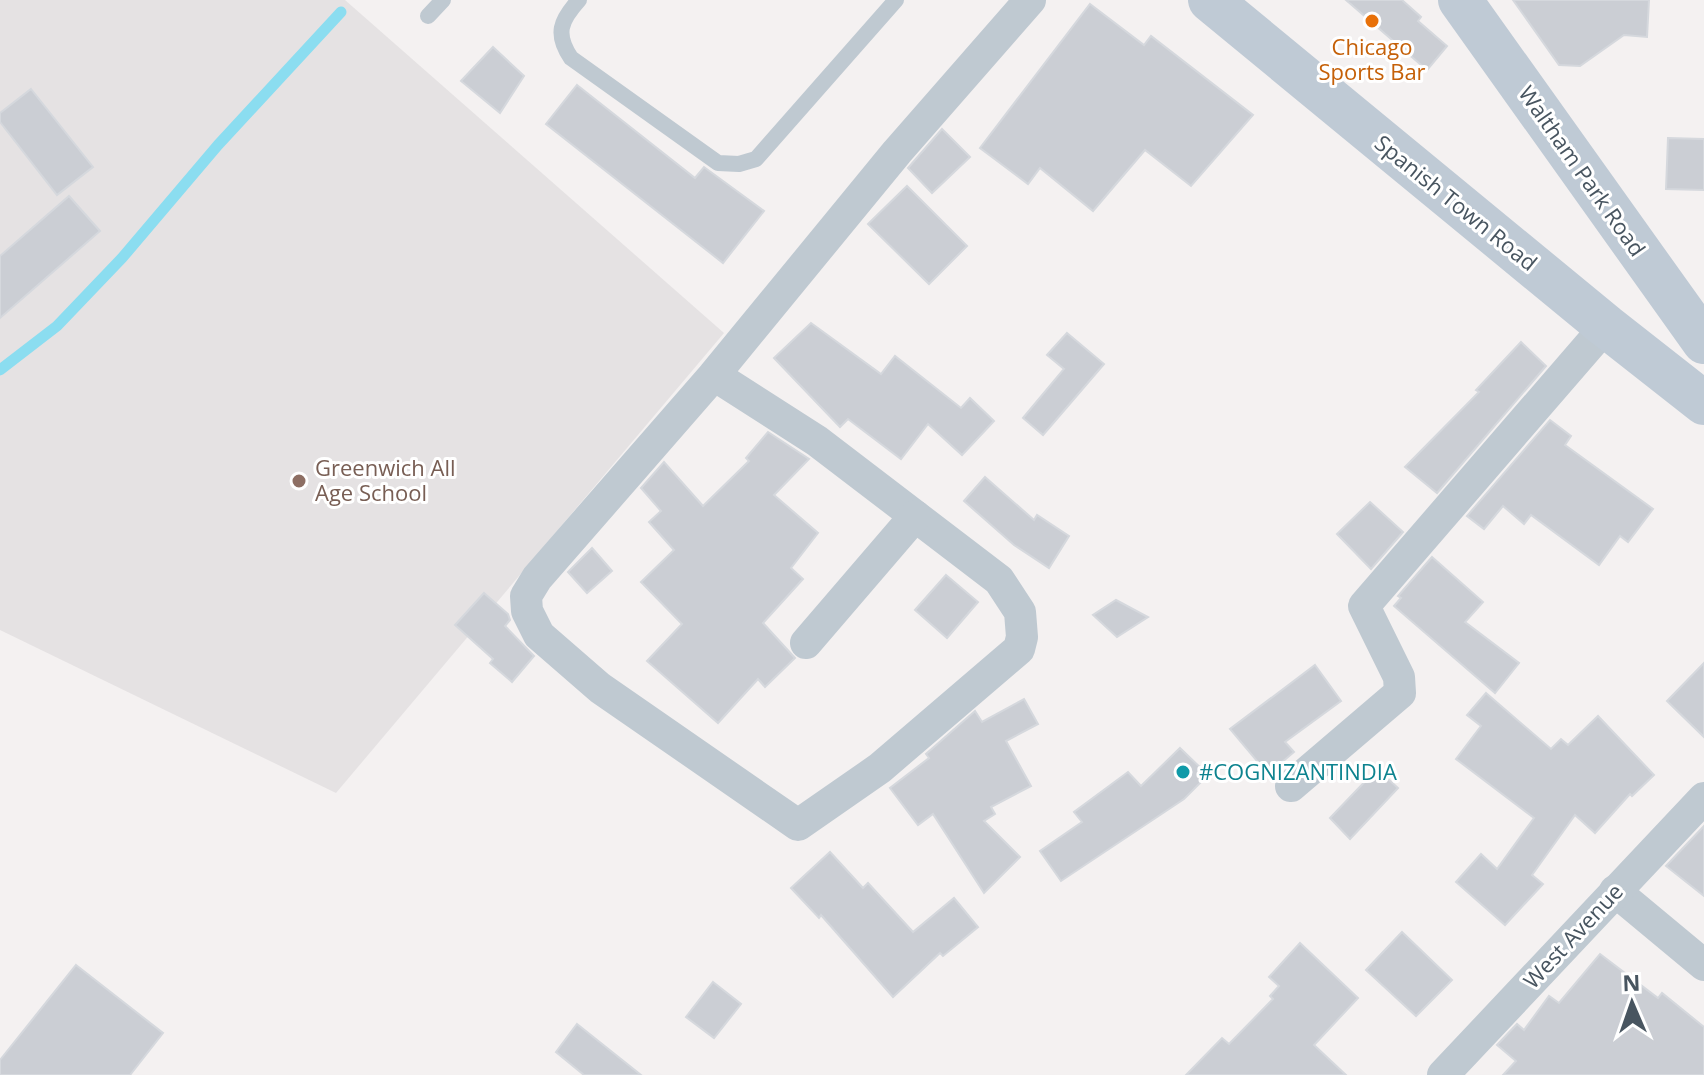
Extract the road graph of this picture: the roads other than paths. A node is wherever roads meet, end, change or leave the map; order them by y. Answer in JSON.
{"nodes":[{"id":1,"x":443,"y":0,"type":"edge"},
{"id":2,"x":579,"y":0,"type":"edge"},
{"id":3,"x":896,"y":0,"type":"edge"},
{"id":4,"x":1030,"y":0,"type":"edge"},
{"id":5,"x":1210,"y":0,"type":"edge"},
{"id":6,"x":1460,"y":0,"type":"edge"},
{"id":7,"x":428,"y":16,"type":"dead end"},
{"id":8,"x":1606,"y":326,"type":"junction"},
{"id":9,"x":1704,"y":342,"type":"edge"},
{"id":10,"x":714,"y":375,"type":"junction"},
{"id":11,"x":1704,"y":403,"type":"edge"},
{"id":12,"x":915,"y":516,"type":"junction"},
{"id":13,"x":806,"y":643,"type":"dead end"},
{"id":14,"x":1291,"y":786,"type":"dead end"},
{"id":15,"x":1704,"y":798,"type":"edge"},
{"id":16,"x":1615,"y":891,"type":"junction"},
{"id":17,"x":1704,"y":965,"type":"edge"},
{"id":18,"x":1443,"y":1075,"type":"edge"}],
"edges":[{"from":1,"to":7,"type":"lane"},
{"from":2,"to":3,"type":"lane"},
{"from":4,"to":10,"type":"street"},
{"from":5,"to":8,"type":"main road","name":"Spanish Town Road"},
{"from":6,"to":9,"type":"main road","name":"Waltham Park Road"},
{"from":8,"to":11,"type":"main road","name":"Spanish Town Road"},
{"from":8,"to":14,"type":"street"},
{"from":10,"to":12,"type":"street"},
{"from":10,"to":12,"type":"street"},
{"from":12,"to":13,"type":"street"},
{"from":15,"to":16,"type":"street","name":"West Avenue"},
{"from":16,"to":17,"type":"street"},
{"from":16,"to":18,"type":"street","name":"West Avenue"}]}
